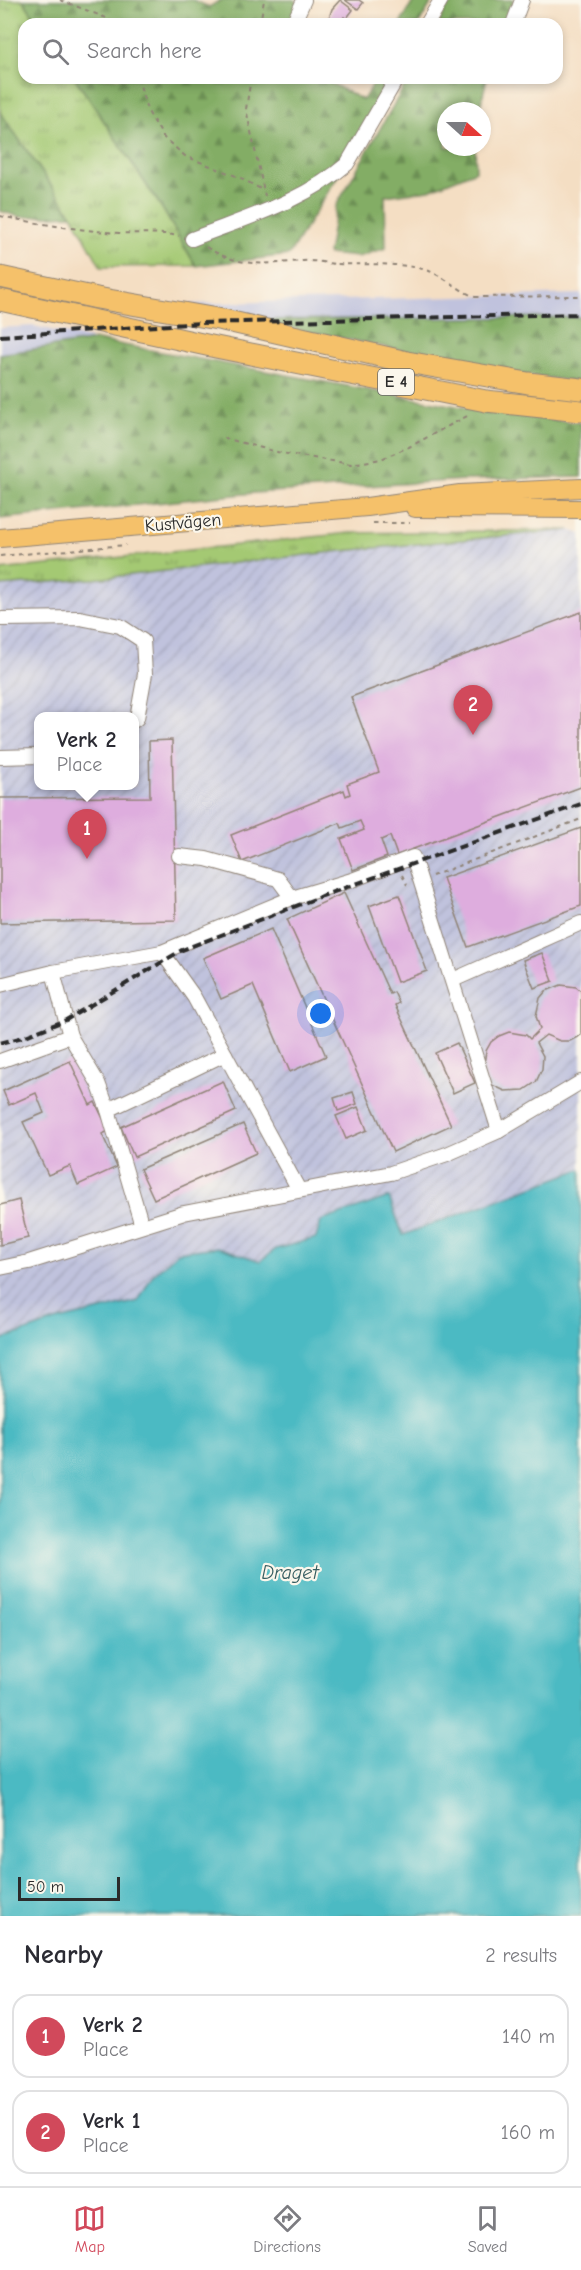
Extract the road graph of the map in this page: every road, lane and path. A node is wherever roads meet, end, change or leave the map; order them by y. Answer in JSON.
{"nodes":[{"id":1,"x":60,"y":0,"type":"edge"},
{"id":2,"x":264,"y":0,"type":"edge"},
{"id":3,"x":304,"y":0,"type":"edge"},
{"id":4,"x":441,"y":0,"type":"edge"},
{"id":5,"x":522,"y":0,"type":"edge"},
{"id":6,"x":106,"y":18,"type":"edge"},
{"id":7,"x":261,"y":18,"type":"edge"},
{"id":8,"x":296,"y":18,"type":"edge"},
{"id":9,"x":431,"y":18,"type":"edge"},
{"id":10,"x":515,"y":18,"type":"edge"},
{"id":11,"x":140,"y":84,"type":"edge"},
{"id":12,"x":250,"y":84,"type":"edge"},
{"id":13,"x":394,"y":84,"type":"edge"},
{"id":14,"x":264,"y":191,"type":"junction"},
{"id":15,"x":268,"y":210,"type":"junction"},
{"id":16,"x":0,"y":216,"type":"edge"},
{"id":17,"x":192,"y":239,"type":"junction"},
{"id":18,"x":0,"y":277,"type":"edge"},
{"id":19,"x":581,"y":296,"type":"edge"},
{"id":20,"x":0,"y":300,"type":"edge"},
{"id":21,"x":581,"y":389,"type":"edge"},
{"id":22,"x":581,"y":411,"type":"edge"},
{"id":23,"x":472,"y":413,"type":"dead end"},
{"id":24,"x":224,"y":438,"type":"dead end"},
{"id":25,"x":581,"y":488,"type":"edge"},
{"id":26,"x":581,"y":509,"type":"edge"},
{"id":27,"x":370,"y":515,"type":"junction"},
{"id":28,"x":420,"y":522,"type":"dead end"},
{"id":29,"x":0,"y":538,"type":"edge"},
{"id":30,"x":130,"y":544,"type":"dead end"},
{"id":31,"x":0,"y":556,"type":"edge"},
{"id":32,"x":0,"y":619,"type":"edge"},
{"id":33,"x":138,"y":712,"type":"edge"},
{"id":34,"x":34,"y":756,"type":"edge"},
{"id":35,"x":0,"y":757,"type":"edge"},
{"id":36,"x":179,"y":856,"type":"dead end"},
{"id":37,"x":292,"y":898,"type":"junction"},
{"id":38,"x":581,"y":922,"type":"edge"},
{"id":39,"x":162,"y":952,"type":"junction"},
{"id":40,"x":53,"y":972,"type":"junction"},
{"id":41,"x":453,"y":980,"type":"junction"},
{"id":42,"x":0,"y":984,"type":"edge"},
{"id":43,"x":70,"y":1036,"type":"junction"},
{"id":44,"x":225,"y":1054,"type":"junction"},
{"id":45,"x":0,"y":1060,"type":"edge"},
{"id":46,"x":581,"y":1082,"type":"edge"},
{"id":47,"x":108,"y":1110,"type":"junction"},
{"id":48,"x":499,"y":1131,"type":"junction"},
{"id":49,"x":299,"y":1190,"type":"junction"},
{"id":50,"x":142,"y":1226,"type":"junction"},
{"id":51,"x":0,"y":1268,"type":"edge"}],
"edges":[{"from":1,"to":6,"type":"path"},
{"from":2,"to":7,"type":"path"},
{"from":3,"to":8,"type":"street"},
{"from":4,"to":9,"type":"street"},
{"from":5,"to":10,"type":"street"},
{"from":11,"to":14,"type":"path"},
{"from":12,"to":14,"type":"path"},
{"from":13,"to":15,"type":"street"},
{"from":14,"to":15,"type":"path"},
{"from":15,"to":17,"type":"street"},
{"from":16,"to":17,"type":"path"},
{"from":17,"to":19,"type":"path"},
{"from":18,"to":21,"type":"highway","number":"E 4"},
{"from":20,"to":22,"type":"highway","number":"E 4"},
{"from":23,"to":24,"type":"path"},
{"from":25,"to":27,"type":"main road","name":"Kustvägen"},
{"from":26,"to":27,"type":"main road","name":"Kustvägen"},
{"from":27,"to":28,"type":"path"},
{"from":27,"to":29,"type":"main road","name":"Kustvägen"},
{"from":30,"to":31,"type":"path"},
{"from":32,"to":33,"type":"street"},
{"from":34,"to":35,"type":"street"},
{"from":36,"to":37,"type":"street"},
{"from":37,"to":39,"type":"street"},
{"from":37,"to":41,"type":"street"},
{"from":38,"to":41,"type":"street"},
{"from":39,"to":40,"type":"street"},
{"from":39,"to":44,"type":"street"},
{"from":40,"to":42,"type":"street"},
{"from":40,"to":43,"type":"street"},
{"from":41,"to":48,"type":"street"},
{"from":43,"to":45,"type":"street"},
{"from":43,"to":47,"type":"street"},
{"from":44,"to":47,"type":"street"},
{"from":44,"to":49,"type":"street"},
{"from":46,"to":48,"type":"street"},
{"from":47,"to":50,"type":"street"},
{"from":48,"to":49,"type":"street"},
{"from":49,"to":50,"type":"street"},
{"from":50,"to":51,"type":"street"}]}
